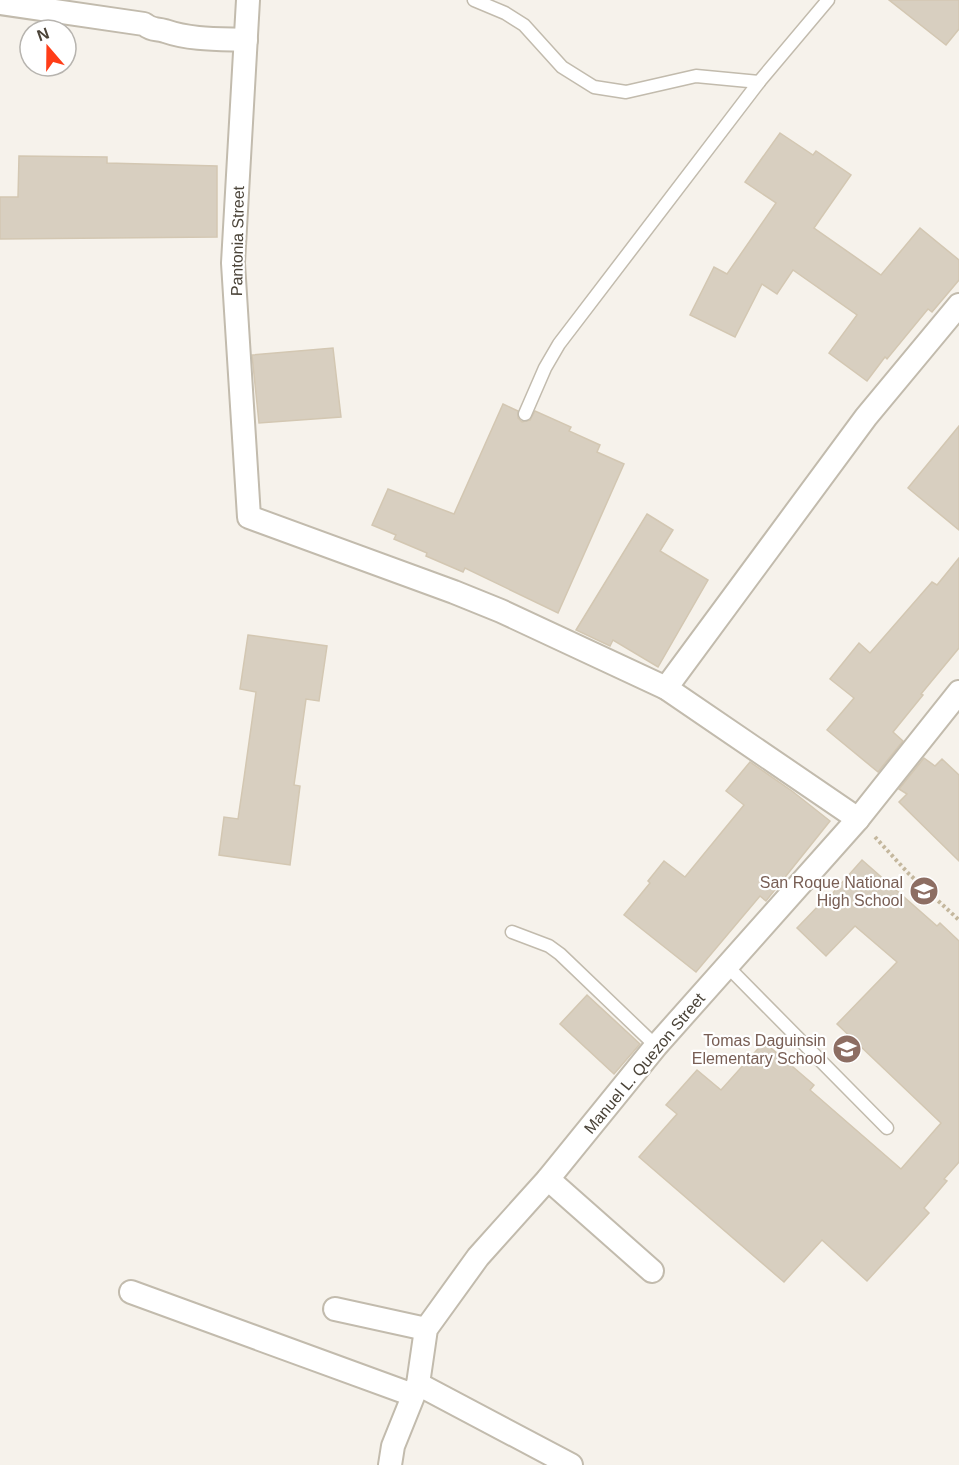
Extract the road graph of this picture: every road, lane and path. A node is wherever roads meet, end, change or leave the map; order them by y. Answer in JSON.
{"nodes":[{"id":1,"x":248,"y":0,"type":"edge"},
{"id":2,"x":474,"y":0,"type":"edge"},
{"id":3,"x":828,"y":0,"type":"edge"},
{"id":4,"x":0,"y":3,"type":"edge"},
{"id":5,"x":246,"y":40,"type":"junction"},
{"id":6,"x":759,"y":82,"type":"junction"},
{"id":7,"x":959,"y":304,"type":"edge"},
{"id":8,"x":525,"y":414,"type":"dead end"},
{"id":9,"x":666,"y":688,"type":"junction"},
{"id":10,"x":959,"y":692,"type":"edge"},
{"id":11,"x":858,"y":819,"type":"junction"},
{"id":12,"x":959,"y":920,"type":"edge"},
{"id":13,"x":512,"y":932,"type":"dead end"},
{"id":14,"x":727,"y":966,"type":"junction"},
{"id":15,"x":656,"y":1046,"type":"junction"},
{"id":16,"x":886,"y":1128,"type":"dead end"},
{"id":17,"x":548,"y":1179,"type":"junction"},
{"id":18,"x":652,"y":1271,"type":"dead end"},
{"id":19,"x":131,"y":1292,"type":"dead end"},
{"id":20,"x":335,"y":1310,"type":"dead end"},
{"id":21,"x":426,"y":1329,"type":"junction"},
{"id":22,"x":415,"y":1390,"type":"junction"},
{"id":23,"x":390,"y":1465,"type":"edge"},
{"id":24,"x":571,"y":1465,"type":"edge"}],
"edges":[{"from":1,"to":5,"type":"street","name":"Pantonia Street"},
{"from":2,"to":6,"type":"lane"},
{"from":3,"to":6,"type":"lane"},
{"from":4,"to":5,"type":"street"},
{"from":5,"to":9,"type":"street","name":"Pantonia Street"},
{"from":6,"to":8,"type":"lane"},
{"from":7,"to":9,"type":"street"},
{"from":9,"to":11,"type":"street"},
{"from":10,"to":11,"type":"street","name":"Manuel L. Quezon Street"},
{"from":11,"to":12,"type":"path"},
{"from":11,"to":14,"type":"street","name":"Manuel L. Quezon Street"},
{"from":13,"to":15,"type":"lane"},
{"from":14,"to":15,"type":"street","name":"Manuel L. Quezon Street"},
{"from":14,"to":16,"type":"lane"},
{"from":15,"to":17,"type":"street","name":"Manuel L. Quezon Street"},
{"from":17,"to":18,"type":"street"},
{"from":17,"to":21,"type":"street","name":"Manuel L. Quezon Street"},
{"from":19,"to":22,"type":"street"},
{"from":20,"to":21,"type":"street"},
{"from":21,"to":22,"type":"street","name":"Manuel L. Quezon Street"},
{"from":22,"to":23,"type":"street","name":"Manuel L. Quezon Street"},
{"from":22,"to":24,"type":"street"}]}
